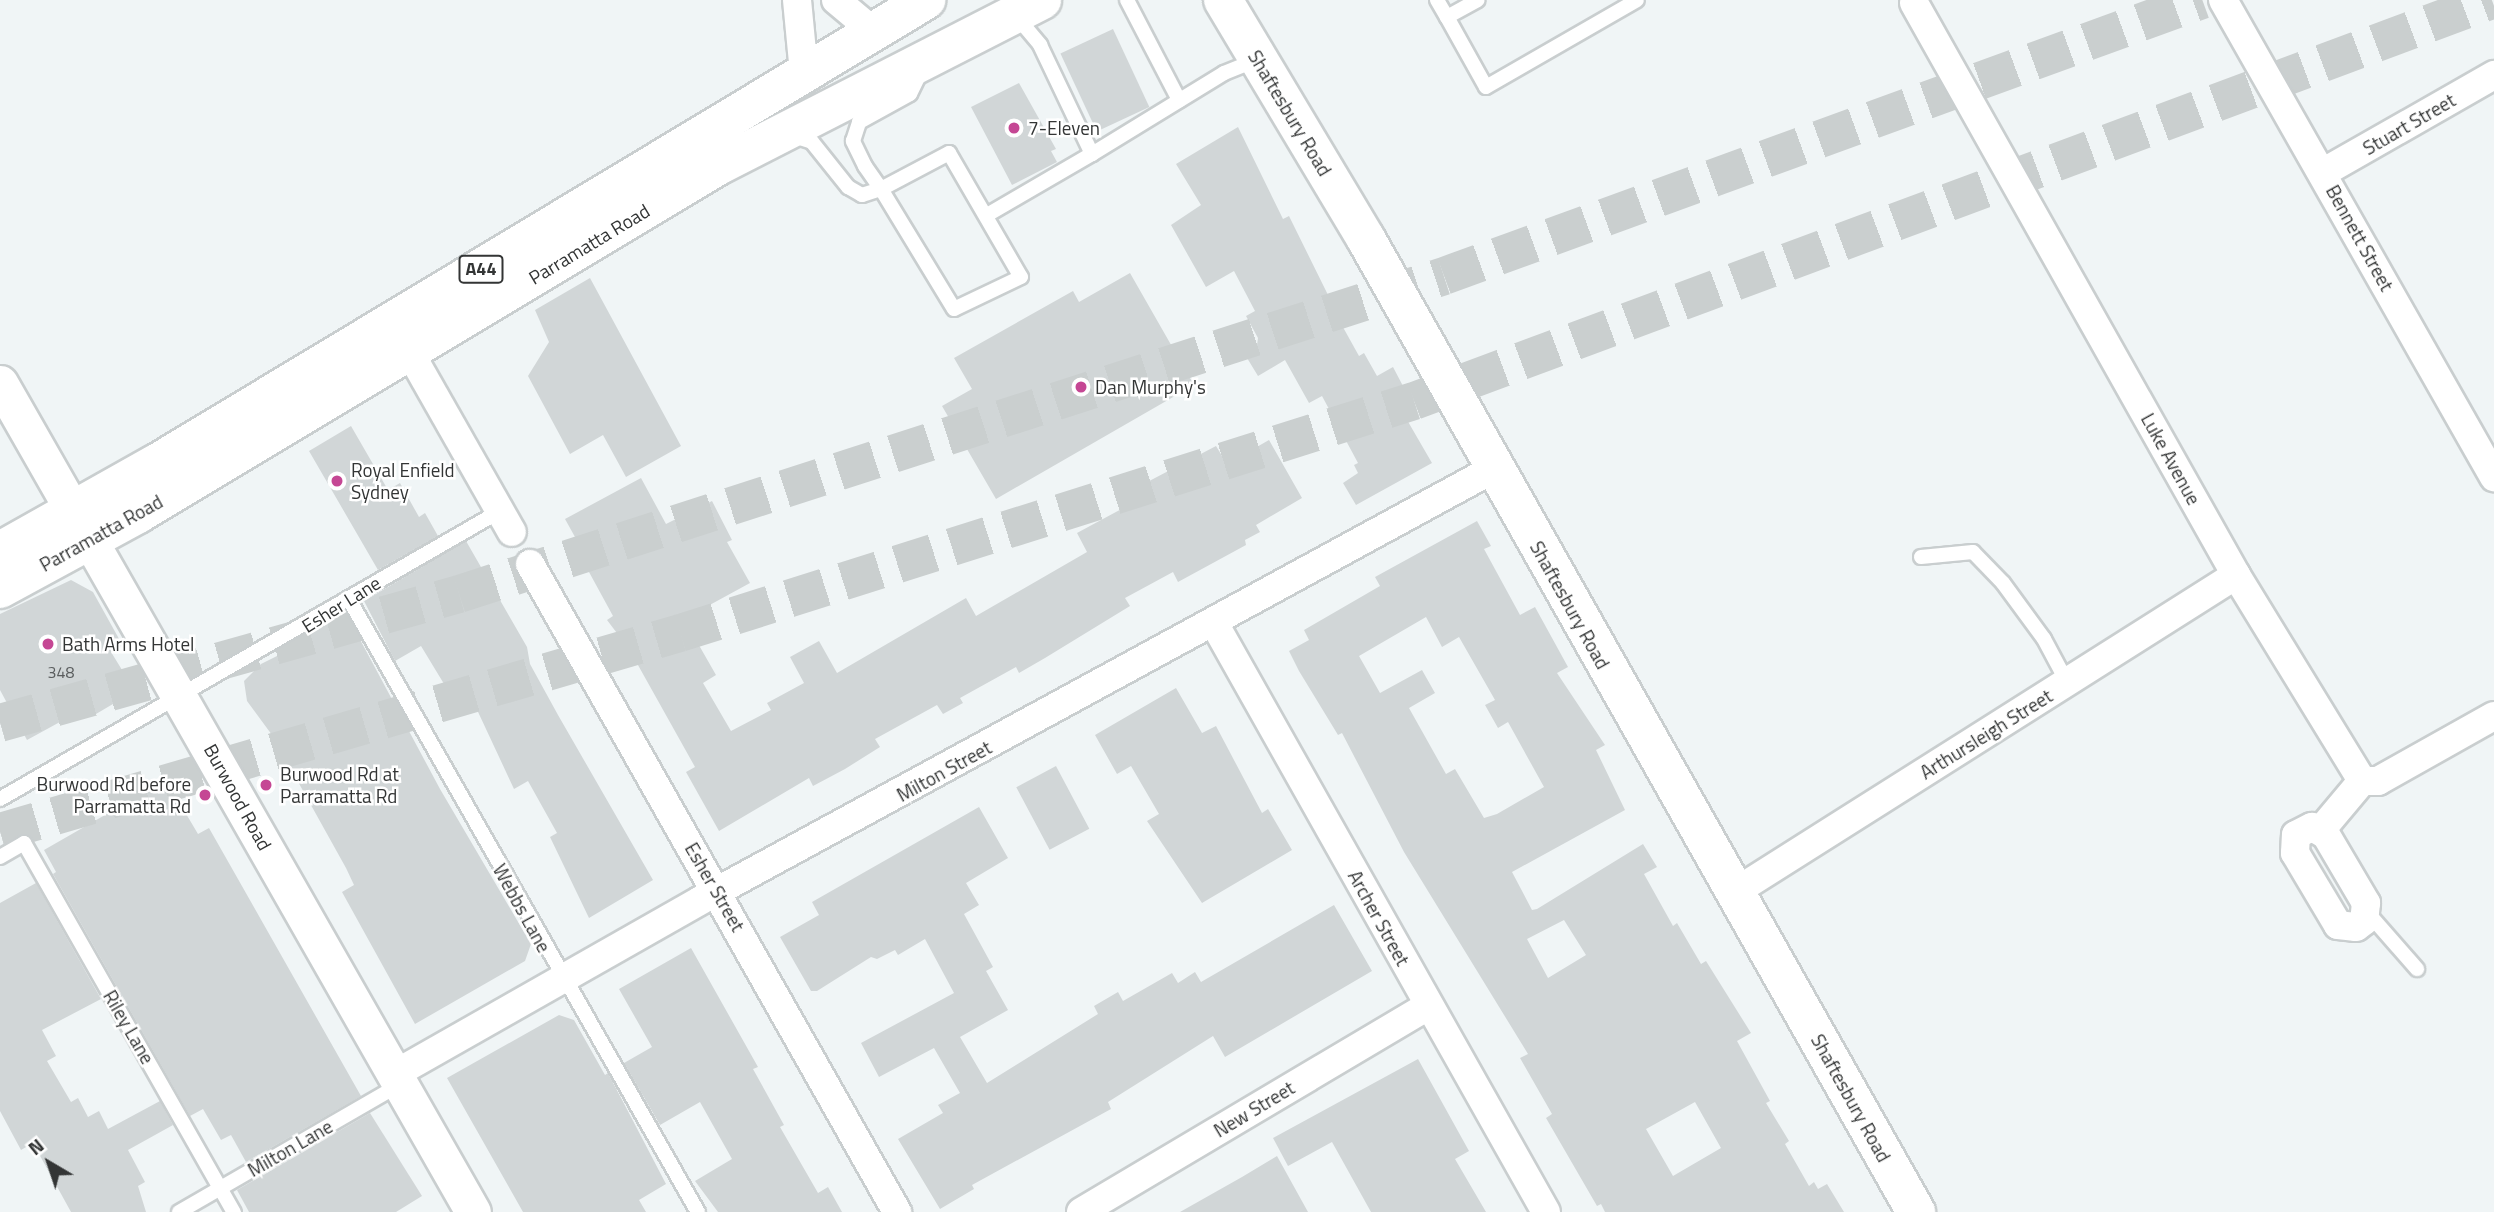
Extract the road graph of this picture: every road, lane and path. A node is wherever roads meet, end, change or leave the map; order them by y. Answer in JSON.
{"nodes":[{"id":1,"x":797,"y":0,"type":"edge"},
{"id":2,"x":836,"y":0,"type":"edge"},
{"id":3,"x":926,"y":0,"type":"edge"},
{"id":4,"x":1127,"y":0,"type":"edge"},
{"id":5,"x":1223,"y":0,"type":"edge"},
{"id":6,"x":1437,"y":0,"type":"edge"},
{"id":7,"x":1478,"y":0,"type":"edge"},
{"id":8,"x":1637,"y":0,"type":"edge"},
{"id":9,"x":2223,"y":0,"type":"edge"},
{"id":10,"x":1914,"y":3,"type":"dead end"},
{"id":11,"x":1028,"y":7,"type":"edge"},
{"id":12,"x":1447,"y":18,"type":"junction"},
{"id":13,"x":873,"y":31,"type":"junction"},
{"id":14,"x":929,"y":54,"type":"junction"},
{"id":15,"x":1257,"y":59,"type":"junction"},
{"id":16,"x":804,"y":73,"type":"junction"},
{"id":17,"x":2494,"y":75,"type":"edge"},
{"id":18,"x":1179,"y":100,"type":"junction"},
{"id":19,"x":783,"y":132,"type":"junction"},
{"id":20,"x":1092,"y":154,"type":"junction"},
{"id":21,"x":2324,"y":172,"type":"junction"},
{"id":22,"x":881,"y":189,"type":"junction"},
{"id":23,"x":987,"y":215,"type":"junction"},
{"id":24,"x":409,"y":351,"type":"junction"},
{"id":25,"x":0,"y":383,"type":"edge"},
{"id":26,"x":1495,"y":468,"type":"junction"},
{"id":27,"x":2494,"y":477,"type":"edge"},
{"id":28,"x":506,"y":522,"type":"joint"},
{"id":29,"x":82,"y":526,"type":"junction"},
{"id":30,"x":0,"y":551,"type":"edge"},
{"id":31,"x":1921,"y":557,"type":"dead end"},
{"id":32,"x":530,"y":564,"type":"dead end"},
{"id":33,"x":2236,"y":575,"type":"junction"},
{"id":34,"x":0,"y":589,"type":"edge"},
{"id":35,"x":350,"y":601,"type":"junction"},
{"id":36,"x":1214,"y":623,"type":"junction"},
{"id":37,"x":2067,"y":682,"type":"junction"},
{"id":38,"x":181,"y":696,"type":"junction"},
{"id":39,"x":2494,"y":716,"type":"edge"},
{"id":40,"x":2362,"y":781,"type":"junction"},
{"id":41,"x":0,"y":799,"type":"edge"},
{"id":42,"x":0,"y":857,"type":"edge"},
{"id":43,"x":1735,"y":892,"type":"junction"},
{"id":44,"x":717,"y":893,"type":"junction"},
{"id":45,"x":2367,"y":912,"type":"joint"},
{"id":46,"x":2417,"y":969,"type":"dead end"},
{"id":47,"x":562,"y":978,"type":"junction"},
{"id":48,"x":1428,"y":1006,"type":"junction"},
{"id":49,"x":398,"y":1079,"type":"junction"},
{"id":50,"x":220,"y":1188,"type":"junction"},
{"id":51,"x":179,"y":1212,"type":"edge"},
{"id":52,"x":234,"y":1212,"type":"edge"},
{"id":53,"x":473,"y":1212,"type":"edge"},
{"id":54,"x":698,"y":1212,"type":"edge"},
{"id":55,"x":897,"y":1212,"type":"edge"},
{"id":56,"x":1081,"y":1212,"type":"edge"},
{"id":57,"x":1546,"y":1212,"type":"edge"},
{"id":58,"x":1916,"y":1212,"type":"edge"}],
"edges":[{"from":1,"to":16,"type":"street"},
{"from":2,"to":13,"type":"street"},
{"from":3,"to":13,"type":"main road","name":"Parramatta Road","number":"A44"},
{"from":4,"to":18,"type":"lane"},
{"from":5,"to":15,"type":"main road","name":"Shaftesbury Road"},
{"from":6,"to":12,"type":"lane"},
{"from":7,"to":12,"type":"lane"},
{"from":8,"to":12,"type":"lane"},
{"from":9,"to":21,"type":"street","name":"Bennett Street"},
{"from":10,"to":33,"type":"street","name":"Luke Avenue"},
{"from":11,"to":14,"type":"main road","name":"Parramatta Road","number":"A44"},
{"from":11,"to":20,"type":"lane"},
{"from":13,"to":16,"type":"main road","name":"Parramatta Road","number":"A44"},
{"from":14,"to":19,"type":"main road","name":"Parramatta Road","number":"A44"},
{"from":14,"to":22,"type":"lane"},
{"from":15,"to":18,"type":"lane"},
{"from":15,"to":26,"type":"main road","name":"Shaftesbury Road"},
{"from":16,"to":29,"type":"main road","name":"Parramatta Road","number":"A44"},
{"from":17,"to":21,"type":"street","name":"Stuart Street"},
{"from":18,"to":20,"type":"lane"},
{"from":19,"to":22,"type":"lane"},
{"from":19,"to":24,"type":"main road","name":"Parramatta Road","number":"A44"},
{"from":20,"to":23,"type":"lane"},
{"from":21,"to":27,"type":"street","name":"Bennett Street"},
{"from":22,"to":23,"type":"lane"},
{"from":22,"to":23,"type":"lane"},
{"from":24,"to":28,"type":"street"},
{"from":24,"to":29,"type":"main road","name":"Parramatta Road","number":"A44"},
{"from":25,"to":29,"type":"street","name":"Burwood Road"},
{"from":26,"to":36,"type":"street","name":"Milton Street"},
{"from":26,"to":43,"type":"main road","name":"Shaftesbury Road"},
{"from":28,"to":35,"type":"lane","name":"Esher Lane"},
{"from":29,"to":30,"type":"main road","name":"Parramatta Road","number":"A44"},
{"from":29,"to":34,"type":"main road","name":"Parramatta Road","number":"A44"},
{"from":29,"to":38,"type":"street","name":"Burwood Road"},
{"from":31,"to":37,"type":"lane"},
{"from":32,"to":44,"type":"street","name":"Esher Street"},
{"from":33,"to":37,"type":"street","name":"Arthursleigh Street"},
{"from":33,"to":40,"type":"street","name":"Luke Avenue"},
{"from":35,"to":38,"type":"lane","name":"Esher Lane"},
{"from":35,"to":47,"type":"lane","name":"Webbs Lane"},
{"from":36,"to":44,"type":"street","name":"Milton Street"},
{"from":36,"to":48,"type":"street","name":"Archer Street"},
{"from":37,"to":43,"type":"street","name":"Arthursleigh Street"},
{"from":38,"to":41,"type":"lane","name":"Esher Lane"},
{"from":38,"to":49,"type":"street","name":"Burwood Road"},
{"from":39,"to":40,"type":"street"},
{"from":40,"to":45,"type":"street"},
{"from":42,"to":50,"type":"lane","name":"Riley Lane"},
{"from":43,"to":58,"type":"main road","name":"Shaftesbury Road"},
{"from":44,"to":47,"type":"street","name":"Milton Street"},
{"from":44,"to":55,"type":"street","name":"Esher Street"},
{"from":45,"to":46,"type":"lane"},
{"from":47,"to":49,"type":"street","name":"Milton Street"},
{"from":47,"to":54,"type":"lane","name":"Webbs Lane"},
{"from":48,"to":56,"type":"street","name":"New Street"},
{"from":48,"to":57,"type":"street","name":"Archer Street"},
{"from":49,"to":50,"type":"lane","name":"Milton Lane"},
{"from":49,"to":53,"type":"street","name":"Burwood Road"},
{"from":50,"to":51,"type":"lane","name":"Milton Lane"},
{"from":50,"to":52,"type":"lane","name":"Riley Lane"}]}
